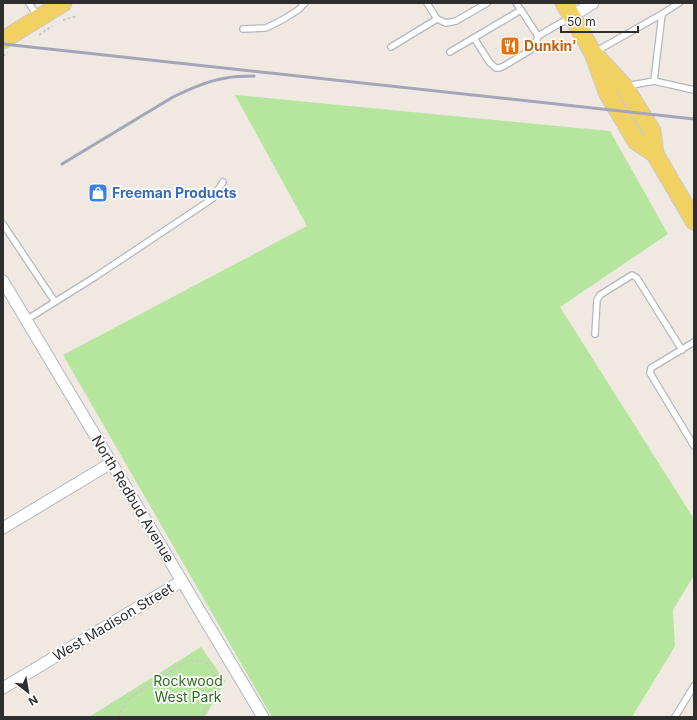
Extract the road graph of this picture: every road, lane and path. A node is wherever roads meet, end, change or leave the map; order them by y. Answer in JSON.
{"nodes":[{"id":1,"x":29,"y":3,"type":"edge"},
{"id":2,"x":63,"y":3,"type":"edge"},
{"id":3,"x":305,"y":3,"type":"edge"},
{"id":4,"x":427,"y":3,"type":"edge"},
{"id":5,"x":487,"y":3,"type":"edge"},
{"id":6,"x":516,"y":3,"type":"edge"},
{"id":7,"x":593,"y":3,"type":"edge"},
{"id":8,"x":679,"y":3,"type":"edge"},
{"id":9,"x":521,"y":10,"type":"junction"},
{"id":10,"x":568,"y":10,"type":"edge"},
{"id":11,"x":662,"y":14,"type":"junction"},
{"id":12,"x":38,"y":18,"type":"junction"},
{"id":13,"x":437,"y":20,"type":"junction"},
{"id":14,"x":244,"y":29,"type":"dead end"},
{"id":15,"x":538,"y":36,"type":"junction"},
{"id":16,"x":474,"y":38,"type":"junction"},
{"id":17,"x":3,"y":40,"type":"edge"},
{"id":18,"x":391,"y":47,"type":"dead end"},
{"id":19,"x":450,"y":52,"type":"dead end"},
{"id":20,"x":593,"y":53,"type":"junction"},
{"id":21,"x":654,"y":81,"type":"junction"},
{"id":22,"x":624,"y":86,"type":"junction"},
{"id":23,"x":694,"y":90,"type":"edge"},
{"id":24,"x":655,"y":154,"type":"junction"},
{"id":25,"x":223,"y":182,"type":"dead end"},
{"id":26,"x":694,"y":221,"type":"edge"},
{"id":27,"x":3,"y":224,"type":"edge"},
{"id":28,"x":3,"y":281,"type":"edge"},
{"id":29,"x":55,"y":302,"type":"junction"},
{"id":30,"x":26,"y":320,"type":"junction"},
{"id":31,"x":595,"y":334,"type":"dead end"},
{"id":32,"x":694,"y":342,"type":"edge"},
{"id":33,"x":682,"y":350,"type":"junction"},
{"id":34,"x":694,"y":446,"type":"edge"},
{"id":35,"x":111,"y":463,"type":"junction"},
{"id":36,"x":3,"y":528,"type":"edge"},
{"id":37,"x":182,"y":581,"type":"junction"},
{"id":38,"x":694,"y":686,"type":"edge"},
{"id":39,"x":3,"y":688,"type":"edge"},
{"id":40,"x":118,"y":717,"type":"edge"},
{"id":41,"x":201,"y":717,"type":"edge"},
{"id":42,"x":264,"y":717,"type":"edge"},
{"id":43,"x":675,"y":717,"type":"edge"}],
"edges":[{"from":1,"to":12,"type":"lane"},
{"from":2,"to":12,"type":"main road"},
{"from":3,"to":14,"type":"lane"},
{"from":4,"to":13,"type":"lane"},
{"from":5,"to":13,"type":"lane"},
{"from":6,"to":9,"type":"lane"},
{"from":7,"to":10,"type":"street"},
{"from":8,"to":11,"type":"lane"},
{"from":9,"to":15,"type":"lane"},
{"from":9,"to":16,"type":"lane"},
{"from":10,"to":15,"type":"lane"},
{"from":10,"to":20,"type":"main road"},
{"from":11,"to":20,"type":"lane"},
{"from":11,"to":21,"type":"lane"},
{"from":12,"to":17,"type":"main road"},
{"from":13,"to":18,"type":"lane"},
{"from":15,"to":16,"type":"lane"},
{"from":16,"to":19,"type":"lane"},
{"from":20,"to":22,"type":"main road"},
{"from":20,"to":24,"type":"main road"},
{"from":21,"to":22,"type":"lane"},
{"from":21,"to":23,"type":"lane"},
{"from":22,"to":24,"type":"main road"},
{"from":24,"to":26,"type":"main road"},
{"from":25,"to":29,"type":"lane"},
{"from":27,"to":29,"type":"lane"},
{"from":28,"to":30,"type":"street","name":"North Redbud Avenue"},
{"from":29,"to":30,"type":"lane"},
{"from":30,"to":35,"type":"street","name":"North Redbud Avenue"},
{"from":31,"to":33,"type":"lane"},
{"from":32,"to":33,"type":"lane"},
{"from":33,"to":34,"type":"lane"},
{"from":35,"to":36,"type":"street"},
{"from":35,"to":37,"type":"street","name":"North Redbud Avenue"},
{"from":37,"to":39,"type":"street","name":"West Madison Street"},
{"from":37,"to":42,"type":"street","name":"North Redbud Avenue"},
{"from":38,"to":43,"type":"lane"},
{"from":40,"to":41,"type":"path"}]}
